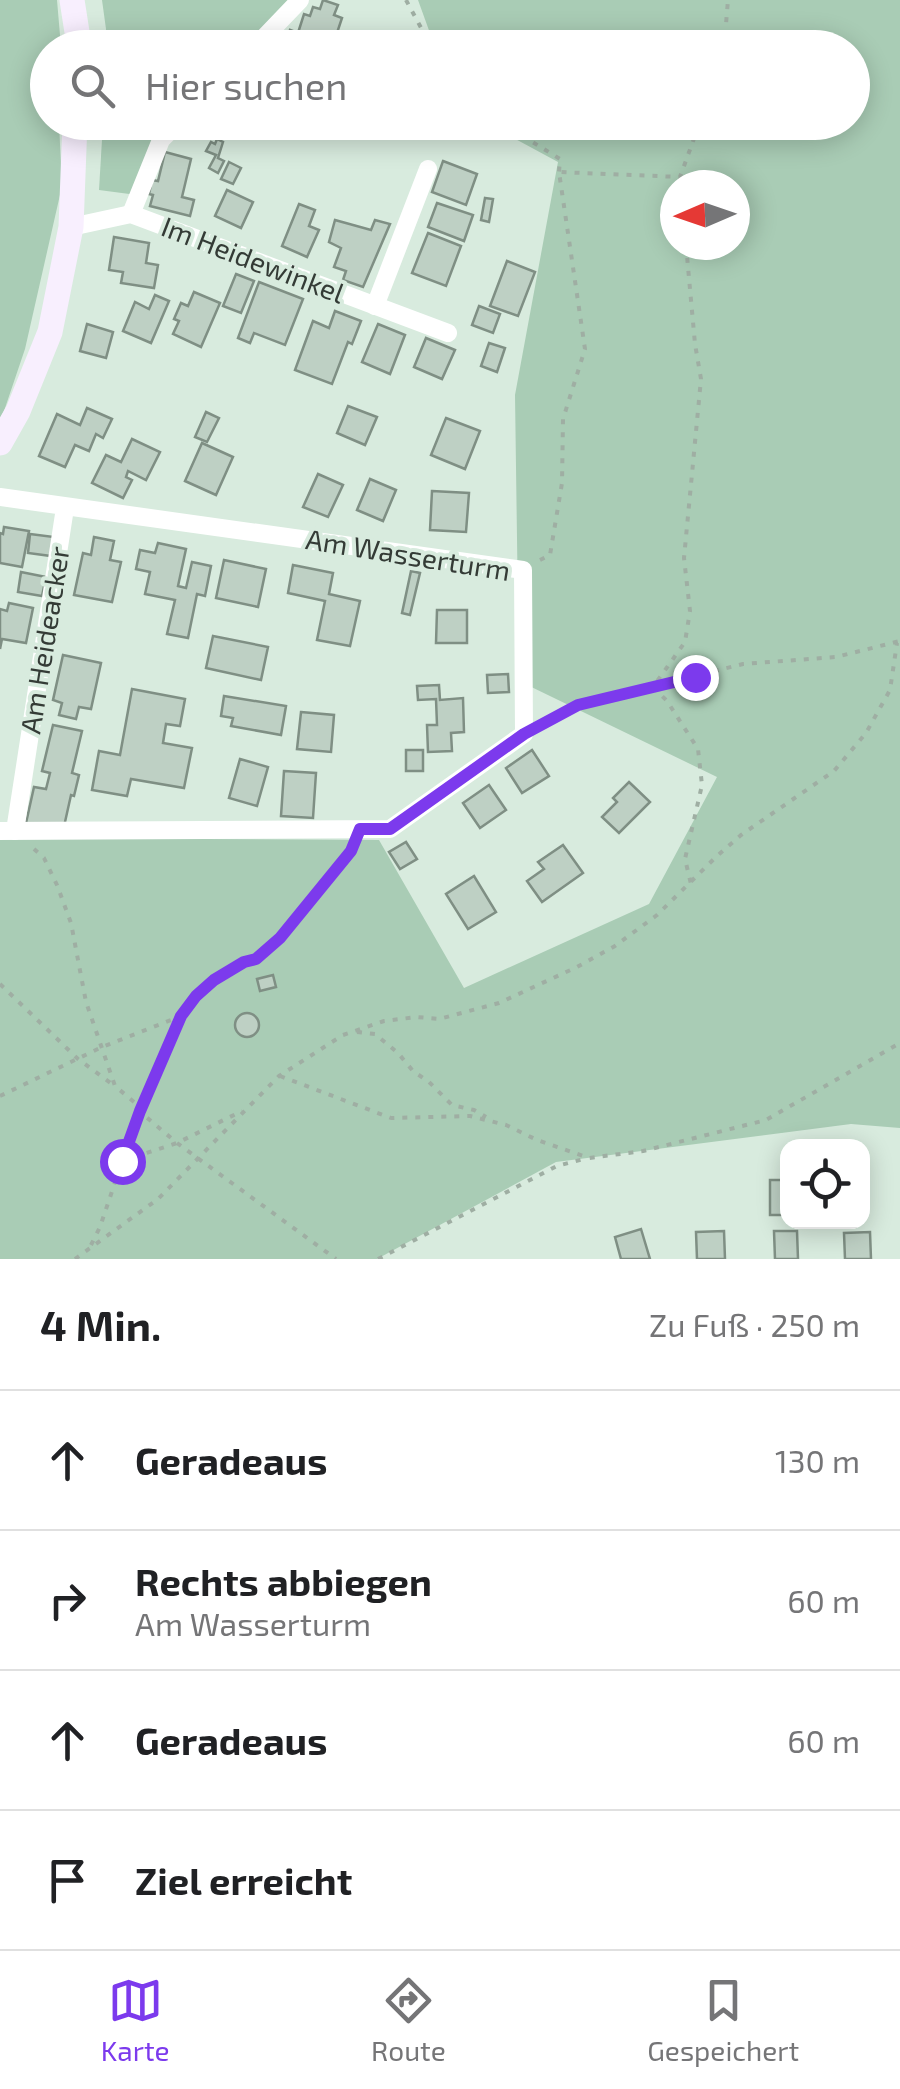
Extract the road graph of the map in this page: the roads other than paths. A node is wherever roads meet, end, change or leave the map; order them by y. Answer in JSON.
{"nodes":[{"id":1,"x":72,"y":0,"type":"edge"},
{"id":2,"x":300,"y":0,"type":"edge"},
{"id":3,"x":76,"y":30,"type":"edge"},
{"id":4,"x":271,"y":30,"type":"edge"},
{"id":5,"x":74,"y":140,"type":"edge"},
{"id":6,"x":161,"y":140,"type":"edge"},
{"id":7,"x":428,"y":169,"type":"dead end"},
{"id":8,"x":130,"y":214,"type":"junction"},
{"id":9,"x":71,"y":227,"type":"junction"},
{"id":10,"x":375,"y":306,"type":"junction"},
{"id":11,"x":448,"y":333,"type":"dead end"},
{"id":12,"x":0,"y":444,"type":"edge"},
{"id":13,"x":0,"y":497,"type":"edge"},
{"id":14,"x":65,"y":508,"type":"junction"},
{"id":15,"x":8,"y":831,"type":"edge"}],
"edges":[{"from":1,"to":3,"type":"street"},
{"from":2,"to":4,"type":"street"},
{"from":5,"to":9,"type":"street"},
{"from":6,"to":8,"type":"street","name":"Im Heidewinkel"},
{"from":7,"to":10,"type":"street","name":"Im Heidewinkel"},
{"from":8,"to":9,"type":"street","name":"Im Heidewinkel"},
{"from":8,"to":10,"type":"street","name":"Im Heidewinkel"},
{"from":9,"to":12,"type":"street"},
{"from":10,"to":11,"type":"street","name":"Im Heidewinkel"},
{"from":13,"to":14,"type":"street","name":"Am Wasserturm"},
{"from":14,"to":15,"type":"street","name":"Am Heideacker"},
{"from":14,"to":15,"type":"street","name":"Am Wasserturm"}]}
